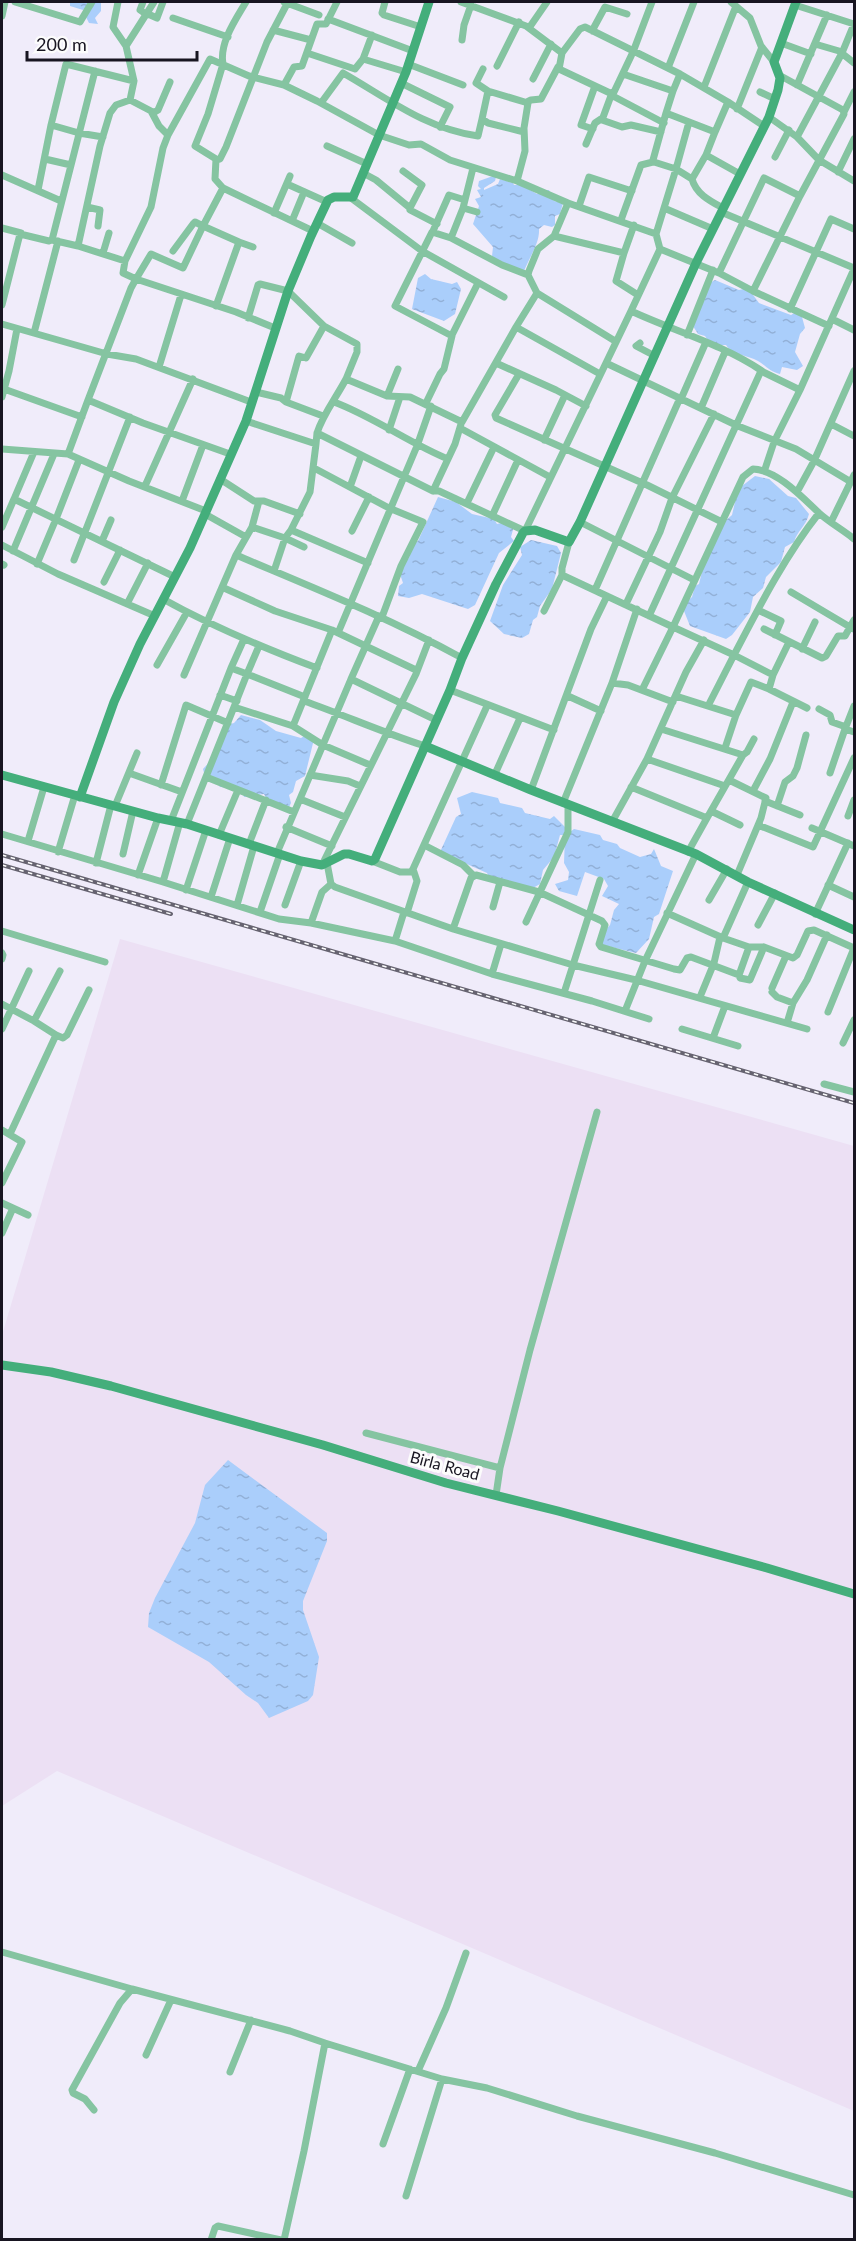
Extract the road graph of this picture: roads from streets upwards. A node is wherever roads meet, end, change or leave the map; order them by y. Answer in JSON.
{"nodes":[{"id":1,"x":5,"y":2,"type":"edge"},
{"id":2,"x":15,"y":2,"type":"edge"},
{"id":3,"x":93,"y":2,"type":"edge"},
{"id":4,"x":118,"y":2,"type":"edge"},
{"id":5,"x":143,"y":2,"type":"edge"},
{"id":6,"x":154,"y":2,"type":"edge"},
{"id":7,"x":163,"y":2,"type":"edge"},
{"id":8,"x":246,"y":2,"type":"edge"},
{"id":9,"x":286,"y":2,"type":"edge"},
{"id":10,"x":337,"y":2,"type":"edge"},
{"id":11,"x":385,"y":2,"type":"edge"},
{"id":12,"x":429,"y":2,"type":"edge"},
{"id":13,"x":461,"y":2,"type":"edge"},
{"id":14,"x":547,"y":2,"type":"edge"},
{"id":15,"x":652,"y":2,"type":"edge"},
{"id":16,"x":694,"y":2,"type":"edge"},
{"id":17,"x":796,"y":3,"type":"edge"},
{"id":18,"x":733,"y":4,"type":"edge"},
{"id":19,"x":471,"y":5,"type":"junction"},
{"id":20,"x":627,"y":14,"type":"dead end"},
{"id":21,"x":2,"y":15,"type":"edge"},
{"id":22,"x":147,"y":15,"type":"junction"},
{"id":23,"x":319,"y":15,"type":"dead end"},
{"id":24,"x":827,"y":15,"type":"junction"},
{"id":25,"x":173,"y":18,"type":"dead end"},
{"id":26,"x":328,"y":19,"type":"junction"},
{"id":27,"x":519,"y":22,"type":"junction"},
{"id":28,"x":855,"y":24,"type":"edge"},
{"id":29,"x":421,"y":27,"type":"junction"},
{"id":30,"x":529,"y":28,"type":"junction"},
{"id":31,"x":273,"y":30,"type":"junction"},
{"id":32,"x":592,"y":31,"type":"junction"},
{"id":33,"x":372,"y":35,"type":"junction"},
{"id":34,"x":228,"y":37,"type":"junction"},
{"id":35,"x":311,"y":40,"type":"junction"},
{"id":36,"x":462,"y":40,"type":"dead end"},
{"id":37,"x":551,"y":44,"type":"junction"},
{"id":38,"x":781,"y":44,"type":"junction"},
{"id":39,"x":815,"y":44,"type":"junction"},
{"id":40,"x":126,"y":46,"type":"junction"},
{"id":41,"x":762,"y":47,"type":"junction"},
{"id":42,"x":413,"y":51,"type":"junction"},
{"id":43,"x":633,"y":52,"type":"junction"},
{"id":44,"x":307,"y":53,"type":"junction"},
{"id":45,"x":562,"y":53,"type":"junction"},
{"id":46,"x":842,"y":53,"type":"junction"},
{"id":47,"x":811,"y":54,"type":"junction"},
{"id":48,"x":363,"y":58,"type":"junction"},
{"id":49,"x":774,"y":62,"type":"junction"},
{"id":50,"x":855,"y":63,"type":"edge"},
{"id":51,"x":223,"y":64,"type":"junction"},
{"id":52,"x":497,"y":66,"type":"dead end"},
{"id":53,"x":558,"y":67,"type":"junction"},
{"id":54,"x":407,"y":68,"type":"junction"},
{"id":55,"x":668,"y":68,"type":"junction"},
{"id":56,"x":483,"y":69,"type":"dead end"},
{"id":57,"x":95,"y":71,"type":"junction"},
{"id":58,"x":623,"y":74,"type":"junction"},
{"id":59,"x":680,"y":74,"type":"junction"},
{"id":60,"x":779,"y":75,"type":"junction"},
{"id":61,"x":255,"y":77,"type":"junction"},
{"id":62,"x":533,"y":79,"type":"dead end"},
{"id":63,"x":134,"y":81,"type":"junction"},
{"id":64,"x":170,"y":82,"type":"dead end"},
{"id":65,"x":401,"y":83,"type":"junction"},
{"id":66,"x":284,"y":85,"type":"junction"},
{"id":67,"x":463,"y":85,"type":"dead end"},
{"id":68,"x":797,"y":85,"type":"junction"},
{"id":69,"x":595,"y":86,"type":"junction"},
{"id":70,"x":704,"y":87,"type":"junction"},
{"id":71,"x":488,"y":91,"type":"junction"},
{"id":72,"x":673,"y":92,"type":"junction"},
{"id":73,"x":760,"y":92,"type":"dead end"},
{"id":74,"x":855,"y":92,"type":"edge"},
{"id":75,"x":611,"y":94,"type":"junction"},
{"id":76,"x":817,"y":97,"type":"junction"},
{"id":77,"x":775,"y":99,"type":"junction"},
{"id":78,"x":130,"y":100,"type":"junction"},
{"id":79,"x":527,"y":102,"type":"junction"},
{"id":80,"x":728,"y":102,"type":"junction"},
{"id":81,"x":321,"y":103,"type":"junction"},
{"id":82,"x":392,"y":104,"type":"junction"},
{"id":83,"x":737,"y":109,"type":"junction"},
{"id":84,"x":844,"y":112,"type":"junction"},
{"id":85,"x":153,"y":113,"type":"junction"},
{"id":86,"x":666,"y":113,"type":"junction"},
{"id":87,"x":769,"y":117,"type":"junction"},
{"id":88,"x":482,"y":119,"type":"junction"},
{"id":89,"x":602,"y":119,"type":"junction"},
{"id":90,"x":689,"y":122,"type":"junction"},
{"id":91,"x":664,"y":123,"type":"junction"},
{"id":92,"x":51,"y":125,"type":"junction"},
{"id":93,"x":764,"y":126,"type":"junction"},
{"id":94,"x":440,"y":127,"type":"junction"},
{"id":95,"x":593,"y":129,"type":"junction"},
{"id":96,"x":789,"y":130,"type":"junction"},
{"id":97,"x":524,"y":132,"type":"junction"},
{"id":98,"x":661,"y":132,"type":"junction"},
{"id":99,"x":715,"y":132,"type":"junction"},
{"id":100,"x":80,"y":133,"type":"junction"},
{"id":101,"x":168,"y":135,"type":"junction"},
{"id":102,"x":379,"y":135,"type":"junction"},
{"id":103,"x":103,"y":136,"type":"junction"},
{"id":104,"x":797,"y":136,"type":"junction"},
{"id":105,"x":855,"y":139,"type":"edge"},
{"id":106,"x":586,"y":144,"type":"dead end"},
{"id":107,"x":327,"y":146,"type":"dead end"},
{"id":108,"x":706,"y":155,"type":"junction"},
{"id":109,"x":775,"y":157,"type":"dead end"},
{"id":110,"x":45,"y":159,"type":"junction"},
{"id":111,"x":217,"y":160,"type":"junction"},
{"id":112,"x":819,"y":160,"type":"junction"},
{"id":113,"x":653,"y":162,"type":"junction"},
{"id":114,"x":71,"y":165,"type":"junction"},
{"id":115,"x":472,"y":168,"type":"junction"},
{"id":116,"x":365,"y":169,"type":"junction"},
{"id":117,"x":676,"y":169,"type":"junction"},
{"id":118,"x":403,"y":171,"type":"dead end"},
{"id":119,"x":838,"y":172,"type":"junction"},
{"id":120,"x":740,"y":174,"type":"junction"},
{"id":121,"x":2,"y":175,"type":"edge"},
{"id":122,"x":291,"y":176,"type":"dead end"},
{"id":123,"x":692,"y":179,"type":"junction"},
{"id":124,"x":517,"y":181,"type":"junction"},
{"id":125,"x":855,"y":181,"type":"edge"},
{"id":126,"x":287,"y":184,"type":"junction"},
{"id":127,"x":223,"y":188,"type":"junction"},
{"id":128,"x":38,"y":190,"type":"junction"},
{"id":129,"x":632,"y":191,"type":"junction"},
{"id":130,"x":304,"y":192,"type":"junction"},
{"id":131,"x":800,"y":196,"type":"junction"},
{"id":132,"x":351,"y":198,"type":"junction"},
{"id":133,"x":465,"y":200,"type":"junction"},
{"id":134,"x":61,"y":201,"type":"junction"},
{"id":135,"x":327,"y":202,"type":"junction"},
{"id":136,"x":568,"y":203,"type":"junction"},
{"id":137,"x":579,"y":206,"type":"junction"},
{"id":138,"x":87,"y":207,"type":"junction"},
{"id":139,"x":463,"y":208,"type":"junction"},
{"id":140,"x":664,"y":208,"type":"junction"},
{"id":141,"x":410,"y":210,"type":"dead end"},
{"id":142,"x":722,"y":210,"type":"junction"},
{"id":143,"x":477,"y":212,"type":"dead end"},
{"id":144,"x":274,"y":213,"type":"junction"},
{"id":145,"x":621,"y":220,"type":"junction"},
{"id":146,"x":292,"y":221,"type":"junction"},
{"id":147,"x":744,"y":222,"type":"junction"},
{"id":148,"x":437,"y":224,"type":"junction"},
{"id":149,"x":634,"y":225,"type":"junction"},
{"id":150,"x":98,"y":226,"type":"dead end"},
{"id":151,"x":203,"y":226,"type":"junction"},
{"id":152,"x":315,"y":227,"type":"junction"},
{"id":153,"x":2,"y":228,"type":"edge"},
{"id":154,"x":713,"y":229,"type":"junction"},
{"id":155,"x":855,"y":229,"type":"edge"},
{"id":156,"x":433,"y":231,"type":"junction"},
{"id":157,"x":21,"y":233,"type":"junction"},
{"id":158,"x":109,"y":233,"type":"dead end"},
{"id":159,"x":656,"y":234,"type":"junction"},
{"id":160,"x":554,"y":236,"type":"junction"},
{"id":161,"x":451,"y":238,"type":"junction"},
{"id":162,"x":780,"y":238,"type":"junction"},
{"id":163,"x":55,"y":241,"type":"junction"},
{"id":164,"x":239,"y":242,"type":"junction"},
{"id":165,"x":352,"y":243,"type":"dead end"},
{"id":166,"x":78,"y":246,"type":"junction"},
{"id":167,"x":253,"y":247,"type":"dead end"},
{"id":168,"x":660,"y":249,"type":"junction"},
{"id":169,"x":173,"y":251,"type":"dead end"},
{"id":170,"x":422,"y":251,"type":"junction"},
{"id":171,"x":624,"y":253,"type":"junction"},
{"id":172,"x":816,"y":253,"type":"junction"},
{"id":173,"x":103,"y":254,"type":"junction"},
{"id":174,"x":125,"y":261,"type":"junction"},
{"id":175,"x":696,"y":263,"type":"junction"},
{"id":176,"x":855,"y":269,"type":"edge"},
{"id":177,"x":2,"y":270,"type":"edge"},
{"id":178,"x":10,"y":272,"type":"junction"},
{"id":179,"x":716,"y":272,"type":"junction"},
{"id":180,"x":528,"y":275,"type":"junction"},
{"id":181,"x":136,"y":279,"type":"junction"},
{"id":182,"x":852,"y":280,"type":"edge"},
{"id":183,"x":478,"y":283,"type":"junction"},
{"id":184,"x":288,"y":291,"type":"junction"},
{"id":185,"x":753,"y":291,"type":"junction"},
{"id":186,"x":537,"y":293,"type":"junction"},
{"id":187,"x":181,"y":295,"type":"junction"},
{"id":188,"x":638,"y":295,"type":"junction"},
{"id":189,"x":504,"y":297,"type":"dead end"},
{"id":190,"x":2,"y":306,"type":"edge"},
{"id":191,"x":216,"y":306,"type":"junction"},
{"id":192,"x":790,"y":309,"type":"junction"},
{"id":193,"x":631,"y":311,"type":"junction"},
{"id":194,"x":248,"y":318,"type":"junction"},
{"id":195,"x":830,"y":322,"type":"junction"},
{"id":196,"x":2,"y":324,"type":"edge"},
{"id":197,"x":324,"y":326,"type":"junction"},
{"id":198,"x":516,"y":327,"type":"junction"},
{"id":199,"x":275,"y":328,"type":"junction"},
{"id":200,"x":667,"y":328,"type":"junction"},
{"id":201,"x":17,"y":329,"type":"junction"},
{"id":202,"x":855,"y":330,"type":"edge"},
{"id":203,"x":34,"y":333,"type":"junction"},
{"id":204,"x":452,"y":335,"type":"junction"},
{"id":205,"x":687,"y":335,"type":"junction"},
{"id":206,"x":615,"y":341,"type":"junction"},
{"id":207,"x":706,"y":342,"type":"junction"},
{"id":208,"x":640,"y":343,"type":"dead end"},
{"id":209,"x":726,"y":352,"type":"junction"},
{"id":210,"x":107,"y":354,"type":"junction"},
{"id":211,"x":655,"y":356,"type":"junction"},
{"id":212,"x":496,"y":363,"type":"junction"},
{"id":213,"x":606,"y":363,"type":"junction"},
{"id":214,"x":159,"y":367,"type":"junction"},
{"id":215,"x":398,"y":369,"type":"dead end"},
{"id":216,"x":762,"y":371,"type":"junction"},
{"id":217,"x":855,"y":371,"type":"edge"},
{"id":218,"x":519,"y":374,"type":"junction"},
{"id":219,"x":600,"y":374,"type":"junction"},
{"id":220,"x":193,"y":379,"type":"junction"},
{"id":221,"x":346,"y":380,"type":"junction"},
{"id":222,"x":643,"y":381,"type":"junction"},
{"id":223,"x":851,"y":386,"type":"edge"},
{"id":224,"x":800,"y":390,"type":"junction"},
{"id":225,"x":256,"y":392,"type":"junction"},
{"id":226,"x":3,"y":393,"type":"edge"},
{"id":227,"x":566,"y":395,"type":"junction"},
{"id":228,"x":387,"y":396,"type":"junction"},
{"id":229,"x":400,"y":397,"type":"junction"},
{"id":230,"x":680,"y":399,"type":"junction"},
{"id":231,"x":88,"y":400,"type":"junction"},
{"id":232,"x":252,"y":402,"type":"junction"},
{"id":233,"x":286,"y":402,"type":"junction"},
{"id":234,"x":334,"y":402,"type":"junction"},
{"id":235,"x":429,"y":405,"type":"junction"},
{"id":236,"x":586,"y":406,"type":"junction"},
{"id":237,"x":701,"y":408,"type":"junction"},
{"id":238,"x":714,"y":414,"type":"junction"},
{"id":239,"x":323,"y":416,"type":"junction"},
{"id":240,"x":82,"y":417,"type":"junction"},
{"id":241,"x":130,"y":417,"type":"junction"},
{"id":242,"x":246,"y":421,"type":"junction"},
{"id":243,"x":831,"y":424,"type":"junction"},
{"id":244,"x":461,"y":425,"type":"junction"},
{"id":245,"x":738,"y":426,"type":"junction"},
{"id":246,"x":388,"y":430,"type":"junction"},
{"id":247,"x":168,"y":432,"type":"junction"},
{"id":248,"x":316,"y":433,"type":"junction"},
{"id":249,"x":855,"y":436,"type":"edge"},
{"id":250,"x":544,"y":440,"type":"junction"},
{"id":251,"x":774,"y":442,"type":"junction"},
{"id":252,"x":316,"y":444,"type":"junction"},
{"id":253,"x":203,"y":445,"type":"junction"},
{"id":254,"x":417,"y":446,"type":"junction"},
{"id":255,"x":494,"y":447,"type":"junction"},
{"id":256,"x":2,"y":449,"type":"edge"},
{"id":257,"x":564,"y":449,"type":"junction"},
{"id":258,"x":34,"y":452,"type":"junction"},
{"id":259,"x":54,"y":454,"type":"junction"},
{"id":260,"x":68,"y":454,"type":"junction"},
{"id":261,"x":230,"y":454,"type":"junction"},
{"id":262,"x":361,"y":456,"type":"junction"},
{"id":263,"x":448,"y":459,"type":"junction"},
{"id":264,"x":79,"y":460,"type":"junction"},
{"id":265,"x":519,"y":460,"type":"junction"},
{"id":266,"x":814,"y":461,"type":"junction"},
{"id":267,"x":604,"y":465,"type":"junction"},
{"id":268,"x":314,"y":468,"type":"junction"},
{"id":269,"x":765,"y":469,"type":"junction"},
{"id":270,"x":108,"y":472,"type":"junction"},
{"id":271,"x":855,"y":475,"type":"edge"},
{"id":272,"x":403,"y":476,"type":"junction"},
{"id":273,"x":550,"y":477,"type":"junction"},
{"id":274,"x":220,"y":479,"type":"junction"},
{"id":275,"x":642,"y":482,"type":"junction"},
{"id":276,"x":851,"y":482,"type":"junction"},
{"id":277,"x":145,"y":486,"type":"junction"},
{"id":278,"x":350,"y":487,"type":"junction"},
{"id":279,"x":433,"y":491,"type":"junction"},
{"id":280,"x":797,"y":492,"type":"junction"},
{"id":281,"x":369,"y":497,"type":"junction"},
{"id":282,"x":672,"y":498,"type":"junction"},
{"id":283,"x":14,"y":499,"type":"junction"},
{"id":284,"x":182,"y":501,"type":"junction"},
{"id":285,"x":259,"y":501,"type":"junction"},
{"id":286,"x":467,"y":503,"type":"junction"},
{"id":287,"x":31,"y":508,"type":"junction"},
{"id":288,"x":389,"y":508,"type":"junction"},
{"id":289,"x":699,"y":512,"type":"junction"},
{"id":290,"x":206,"y":513,"type":"junction"},
{"id":291,"x":300,"y":513,"type":"junction"},
{"id":292,"x":819,"y":513,"type":"junction"},
{"id":293,"x":493,"y":514,"type":"junction"},
{"id":294,"x":56,"y":519,"type":"junction"},
{"id":295,"x":111,"y":520,"type":"dead end"},
{"id":296,"x":580,"y":522,"type":"junction"},
{"id":297,"x":722,"y":522,"type":"junction"},
{"id":298,"x":831,"y":522,"type":"junction"},
{"id":299,"x":2,"y":527,"type":"edge"},
{"id":300,"x":252,"y":527,"type":"junction"},
{"id":301,"x":291,"y":530,"type":"junction"},
{"id":302,"x":352,"y":531,"type":"dead end"},
{"id":303,"x":525,"y":531,"type":"junction"},
{"id":304,"x":86,"y":533,"type":"junction"},
{"id":305,"x":246,"y":537,"type":"junction"},
{"id":306,"x":285,"y":538,"type":"junction"},
{"id":307,"x":855,"y":538,"type":"edge"},
{"id":308,"x":617,"y":540,"type":"junction"},
{"id":309,"x":102,"y":541,"type":"junction"},
{"id":310,"x":569,"y":542,"type":"junction"},
{"id":311,"x":2,"y":545,"type":"edge"},
{"id":312,"x":304,"y":547,"type":"dead end"},
{"id":313,"x":120,"y":550,"type":"junction"},
{"id":314,"x":13,"y":551,"type":"junction"},
{"id":315,"x":236,"y":555,"type":"junction"},
{"id":316,"x":649,"y":555,"type":"junction"},
{"id":317,"x":74,"y":560,"type":"dead end"},
{"id":318,"x":148,"y":563,"type":"junction"},
{"id":319,"x":368,"y":563,"type":"junction"},
{"id":320,"x":37,"y":564,"type":"junction"},
{"id":321,"x":672,"y":568,"type":"junction"},
{"id":322,"x":274,"y":571,"type":"junction"},
{"id":323,"x":562,"y":576,"type":"junction"},
{"id":324,"x":175,"y":577,"type":"junction"},
{"id":325,"x":694,"y":580,"type":"junction"},
{"id":326,"x":104,"y":582,"type":"dead end"},
{"id":327,"x":224,"y":588,"type":"junction"},
{"id":328,"x":595,"y":590,"type":"junction"},
{"id":329,"x":791,"y":592,"type":"dead end"},
{"id":330,"x":608,"y":596,"type":"junction"},
{"id":331,"x":163,"y":599,"type":"junction"},
{"id":332,"x":351,"y":603,"type":"junction"},
{"id":333,"x":127,"y":604,"type":"junction"},
{"id":334,"x":626,"y":604,"type":"junction"},
{"id":335,"x":637,"y":609,"type":"junction"},
{"id":336,"x":758,"y":610,"type":"junction"},
{"id":337,"x":544,"y":611,"type":"dead end"},
{"id":338,"x":187,"y":612,"type":"junction"},
{"id":339,"x":155,"y":616,"type":"junction"},
{"id":340,"x":380,"y":616,"type":"junction"},
{"id":341,"x":649,"y":616,"type":"junction"},
{"id":342,"x":816,"y":622,"type":"dead end"},
{"id":343,"x":207,"y":623,"type":"junction"},
{"id":344,"x":853,"y":625,"type":"edge"},
{"id":345,"x":673,"y":627,"type":"junction"},
{"id":346,"x":764,"y":629,"type":"dead end"},
{"id":347,"x":335,"y":632,"type":"junction"},
{"id":348,"x":775,"y":635,"type":"junction"},
{"id":349,"x":244,"y":639,"type":"junction"},
{"id":350,"x":429,"y":640,"type":"junction"},
{"id":351,"x":704,"y":640,"type":"junction"},
{"id":352,"x":789,"y":642,"type":"junction"},
{"id":353,"x":259,"y":646,"type":"junction"},
{"id":354,"x":365,"y":646,"type":"junction"},
{"id":355,"x":802,"y":649,"type":"junction"},
{"id":356,"x":734,"y":654,"type":"junction"},
{"id":357,"x":462,"y":658,"type":"junction"},
{"id":358,"x":157,"y":665,"type":"dead end"},
{"id":359,"x":231,"y":668,"type":"junction"},
{"id":360,"x":317,"y":668,"type":"junction"},
{"id":361,"x":416,"y":670,"type":"junction"},
{"id":362,"x":184,"y":675,"type":"dead end"},
{"id":363,"x":247,"y":675,"type":"junction"},
{"id":364,"x":773,"y":675,"type":"junction"},
{"id":365,"x":351,"y":679,"type":"junction"},
{"id":366,"x":612,"y":683,"type":"junction"},
{"id":367,"x":769,"y":689,"type":"junction"},
{"id":368,"x":450,"y":690,"type":"junction"},
{"id":369,"x":642,"y":690,"type":"junction"},
{"id":370,"x":220,"y":695,"type":"junction"},
{"id":371,"x":568,"y":696,"type":"junction"},
{"id":372,"x":305,"y":699,"type":"junction"},
{"id":373,"x":674,"y":699,"type":"junction"},
{"id":374,"x":793,"y":702,"type":"junction"},
{"id":375,"x":235,"y":704,"type":"junction"},
{"id":376,"x":401,"y":704,"type":"junction"},
{"id":377,"x":487,"y":706,"type":"junction"},
{"id":378,"x":708,"y":706,"type":"junction"},
{"id":379,"x":855,"y":706,"type":"edge"},
{"id":380,"x":807,"y":708,"type":"dead end"},
{"id":381,"x":819,"y":710,"type":"dead end"},
{"id":382,"x":601,"y":711,"type":"junction"},
{"id":383,"x":336,"y":712,"type":"junction"},
{"id":384,"x":736,"y":715,"type":"junction"},
{"id":385,"x":212,"y":716,"type":"junction"},
{"id":386,"x":520,"y":718,"type":"junction"},
{"id":387,"x":436,"y":720,"type":"junction"},
{"id":388,"x":228,"y":723,"type":"junction"},
{"id":389,"x":293,"y":726,"type":"junction"},
{"id":390,"x":846,"y":728,"type":"junction"},
{"id":391,"x":661,"y":729,"type":"junction"},
{"id":392,"x":554,"y":730,"type":"junction"},
{"id":393,"x":855,"y":732,"type":"edge"},
{"id":394,"x":385,"y":733,"type":"junction"},
{"id":395,"x":806,"y":735,"type":"dead end"},
{"id":396,"x":753,"y":739,"type":"dead end"},
{"id":397,"x":323,"y":745,"type":"junction"},
{"id":398,"x":425,"y":746,"type":"junction"},
{"id":399,"x":725,"y":748,"type":"junction"},
{"id":400,"x":137,"y":753,"type":"dead end"},
{"id":401,"x":743,"y":755,"type":"junction"},
{"id":402,"x":855,"y":758,"type":"edge"},
{"id":403,"x":647,"y":759,"type":"junction"},
{"id":404,"x":461,"y":760,"type":"junction"},
{"id":405,"x":370,"y":765,"type":"junction"},
{"id":406,"x":129,"y":772,"type":"junction"},
{"id":407,"x":830,"y":773,"type":"dead end"},
{"id":408,"x":495,"y":774,"type":"junction"},
{"id":409,"x":2,"y":775,"type":"edge"},
{"id":410,"x":310,"y":775,"type":"junction"},
{"id":411,"x":206,"y":777,"type":"junction"},
{"id":412,"x":727,"y":783,"type":"junction"},
{"id":413,"x":161,"y":784,"type":"junction"},
{"id":414,"x":360,"y":786,"type":"junction"},
{"id":415,"x":44,"y":787,"type":"junction"},
{"id":416,"x":631,"y":787,"type":"junction"},
{"id":417,"x":237,"y":790,"type":"junction"},
{"id":418,"x":531,"y":790,"type":"junction"},
{"id":419,"x":753,"y":791,"type":"junction"},
{"id":420,"x":182,"y":792,"type":"junction"},
{"id":421,"x":77,"y":796,"type":"junction"},
{"id":422,"x":300,"y":799,"type":"junction"},
{"id":423,"x":266,"y":800,"type":"junction"},
{"id":424,"x":855,"y":800,"type":"edge"},
{"id":425,"x":765,"y":801,"type":"junction"},
{"id":426,"x":566,"y":803,"type":"junction"},
{"id":427,"x":113,"y":806,"type":"junction"},
{"id":428,"x":777,"y":806,"type":"junction"},
{"id":429,"x":133,"y":811,"type":"junction"},
{"id":430,"x":294,"y":812,"type":"junction"},
{"id":431,"x":709,"y":814,"type":"junction"},
{"id":432,"x":800,"y":815,"type":"dead end"},
{"id":433,"x":848,"y":816,"type":"dead end"},
{"id":434,"x":345,"y":817,"type":"junction"},
{"id":435,"x":158,"y":818,"type":"junction"},
{"id":436,"x":179,"y":822,"type":"junction"},
{"id":437,"x":612,"y":822,"type":"junction"},
{"id":438,"x":740,"y":825,"type":"dead end"},
{"id":439,"x":758,"y":825,"type":"junction"},
{"id":440,"x":286,"y":827,"type":"junction"},
{"id":441,"x":812,"y":828,"type":"dead end"},
{"id":442,"x":206,"y":830,"type":"junction"},
{"id":443,"x":820,"y":831,"type":"junction"},
{"id":444,"x":2,"y":834,"type":"edge"},
{"id":445,"x":219,"y":835,"type":"junction"},
{"id":446,"x":230,"y":838,"type":"junction"},
{"id":447,"x":28,"y":841,"type":"junction"},
{"id":448,"x":852,"y":844,"type":"edge"},
{"id":449,"x":251,"y":845,"type":"junction"},
{"id":450,"x":424,"y":845,"type":"junction"},
{"id":451,"x":332,"y":846,"type":"junction"},
{"id":452,"x":58,"y":852,"type":"junction"},
{"id":453,"x":278,"y":853,"type":"junction"},
{"id":454,"x":692,"y":853,"type":"junction"},
{"id":455,"x":123,"y":854,"type":"dead end"},
{"id":456,"x":301,"y":861,"type":"junction"},
{"id":457,"x":372,"y":861,"type":"junction"},
{"id":458,"x":96,"y":862,"type":"junction"},
{"id":459,"x":325,"y":864,"type":"junction"},
{"id":460,"x":413,"y":869,"type":"junction"},
{"id":461,"x":727,"y":869,"type":"junction"},
{"id":462,"x":138,"y":875,"type":"junction"},
{"id":463,"x":474,"y":875,"type":"junction"},
{"id":464,"x":737,"y":875,"type":"junction"},
{"id":465,"x":600,"y":880,"type":"dead end"},
{"id":466,"x":162,"y":882,"type":"junction"},
{"id":467,"x":501,"y":882,"type":"junction"},
{"id":468,"x":748,"y":882,"type":"junction"},
{"id":469,"x":331,"y":884,"type":"junction"},
{"id":470,"x":828,"y":885,"type":"junction"},
{"id":471,"x":186,"y":890,"type":"junction"},
{"id":472,"x":538,"y":892,"type":"junction"},
{"id":473,"x":775,"y":893,"type":"junction"},
{"id":474,"x":211,"y":897,"type":"junction"},
{"id":475,"x":855,"y":897,"type":"edge"},
{"id":476,"x":709,"y":900,"type":"dead end"},
{"id":477,"x":237,"y":905,"type":"junction"},
{"id":478,"x":285,"y":905,"type":"dead end"},
{"id":479,"x":493,"y":907,"type":"dead end"},
{"id":480,"x":260,"y":912,"type":"junction"},
{"id":481,"x":406,"y":913,"type":"junction"},
{"id":482,"x":667,"y":913,"type":"junction"},
{"id":483,"x":815,"y":914,"type":"junction"},
{"id":484,"x":588,"y":915,"type":"junction"},
{"id":485,"x":526,"y":922,"type":"dead end"},
{"id":486,"x":311,"y":923,"type":"junction"},
{"id":487,"x":758,"y":925,"type":"dead end"},
{"id":488,"x":453,"y":929,"type":"junction"},
{"id":489,"x":855,"y":930,"type":"edge"},
{"id":490,"x":2,"y":931,"type":"edge"},
{"id":491,"x":826,"y":934,"type":"junction"},
{"id":492,"x":721,"y":938,"type":"junction"},
{"id":493,"x":395,"y":941,"type":"junction"},
{"id":494,"x":501,"y":944,"type":"junction"},
{"id":495,"x":749,"y":947,"type":"junction"},
{"id":496,"x":764,"y":947,"type":"junction"},
{"id":497,"x":854,"y":948,"type":"edge"},
{"id":498,"x":2,"y":953,"type":"edge"},
{"id":499,"x":786,"y":956,"type":"junction"},
{"id":500,"x":2,"y":959,"type":"edge"},
{"id":501,"x":645,"y":961,"type":"junction"},
{"id":502,"x":105,"y":962,"type":"dead end"},
{"id":503,"x":573,"y":965,"type":"junction"},
{"id":504,"x":713,"y":965,"type":"junction"},
{"id":505,"x":29,"y":971,"type":"dead end"},
{"id":506,"x":60,"y":971,"type":"dead end"},
{"id":507,"x":492,"y":974,"type":"junction"},
{"id":508,"x":739,"y":975,"type":"junction"},
{"id":509,"x":636,"y":980,"type":"junction"},
{"id":510,"x":89,"y":990,"type":"dead end"},
{"id":511,"x":564,"y":993,"type":"junction"},
{"id":512,"x":700,"y":997,"type":"junction"},
{"id":513,"x":793,"y":1003,"type":"junction"},
{"id":514,"x":2,"y":1004,"type":"edge"},
{"id":515,"x":725,"y":1006,"type":"junction"},
{"id":516,"x":11,"y":1009,"type":"junction"},
{"id":517,"x":624,"y":1011,"type":"junction"},
{"id":518,"x":828,"y":1012,"type":"dead end"},
{"id":519,"x":650,"y":1019,"type":"dead end"},
{"id":520,"x":855,"y":1020,"type":"edge"},
{"id":521,"x":34,"y":1021,"type":"junction"},
{"id":522,"x":787,"y":1023,"type":"junction"},
{"id":523,"x":2,"y":1029,"type":"edge"},
{"id":524,"x":682,"y":1029,"type":"dead end"},
{"id":525,"x":807,"y":1029,"type":"dead end"},
{"id":526,"x":56,"y":1035,"type":"junction"},
{"id":527,"x":713,"y":1038,"type":"junction"},
{"id":528,"x":843,"y":1043,"type":"dead end"},
{"id":529,"x":738,"y":1046,"type":"dead end"},
{"id":530,"x":824,"y":1084,"type":"dead end"},
{"id":531,"x":855,"y":1092,"type":"edge"},
{"id":532,"x":597,"y":1112,"type":"dead end"},
{"id":533,"x":2,"y":1130,"type":"edge"},
{"id":534,"x":10,"y":1134,"type":"junction"},
{"id":535,"x":2,"y":1183,"type":"edge"},
{"id":536,"x":2,"y":1203,"type":"edge"},
{"id":537,"x":13,"y":1208,"type":"junction"},
{"id":538,"x":28,"y":1215,"type":"dead end"},
{"id":539,"x":2,"y":1233,"type":"edge"},
{"id":540,"x":2,"y":1365,"type":"edge"},
{"id":541,"x":366,"y":1432,"type":"dead end"},
{"id":542,"x":500,"y":1468,"type":"junction"},
{"id":543,"x":495,"y":1495,"type":"junction"},
{"id":544,"x":855,"y":1594,"type":"edge"},
{"id":545,"x":2,"y":1952,"type":"edge"},
{"id":546,"x":466,"y":1953,"type":"dead end"},
{"id":547,"x":132,"y":1989,"type":"junction"},
{"id":548,"x":171,"y":2000,"type":"junction"},
{"id":549,"x":251,"y":2020,"type":"junction"},
{"id":550,"x":325,"y":2043,"type":"junction"},
{"id":551,"x":146,"y":2055,"type":"dead end"},
{"id":552,"x":410,"y":2069,"type":"junction"},
{"id":553,"x":418,"y":2071,"type":"junction"},
{"id":554,"x":230,"y":2072,"type":"dead end"},
{"id":555,"x":442,"y":2079,"type":"junction"},
{"id":556,"x":94,"y":2110,"type":"dead end"},
{"id":557,"x":383,"y":2144,"type":"dead end"},
{"id":558,"x":855,"y":2195,"type":"edge"},
{"id":559,"x":406,"y":2196,"type":"dead end"},
{"id":560,"x":211,"y":2240,"type":"edge"},
{"id":561,"x":282,"y":2240,"type":"edge"}],
"edges":[{"from":1,"to":21,"type":"street"},
{"from":2,"to":3,"type":"street"},
{"from":4,"to":40,"type":"street"},
{"from":5,"to":22,"type":"street"},
{"from":6,"to":22,"type":"street"},
{"from":7,"to":22,"type":"street"},
{"from":8,"to":34,"type":"street"},
{"from":9,"to":23,"type":"street"},
{"from":9,"to":31,"type":"street"},
{"from":10,"to":26,"type":"street"},
{"from":11,"to":29,"type":"street"},
{"from":12,"to":29,"type":"street"},
{"from":13,"to":19,"type":"street"},
{"from":14,"to":30,"type":"street"},
{"from":15,"to":43,"type":"street"},
{"from":16,"to":55,"type":"street"},
{"from":17,"to":24,"type":"street"},
{"from":17,"to":38,"type":"street"},
{"from":18,"to":41,"type":"street"},
{"from":18,"to":70,"type":"street"},
{"from":19,"to":27,"type":"street"},
{"from":19,"to":36,"type":"street"},
{"from":20,"to":32,"type":"street"},
{"from":22,"to":40,"type":"street"},
{"from":24,"to":28,"type":"street"},
{"from":24,"to":39,"type":"street"},
{"from":25,"to":34,"type":"street"},
{"from":26,"to":33,"type":"street"},
{"from":26,"to":35,"type":"street"},
{"from":27,"to":30,"type":"street"},
{"from":27,"to":52,"type":"street"},
{"from":28,"to":46,"type":"street"},
{"from":29,"to":42,"type":"street"},
{"from":30,"to":37,"type":"street"},
{"from":31,"to":35,"type":"street"},
{"from":31,"to":61,"type":"street"},
{"from":32,"to":43,"type":"street"},
{"from":32,"to":45,"type":"street"},
{"from":33,"to":42,"type":"street"},
{"from":33,"to":48,"type":"street"},
{"from":34,"to":51,"type":"street"},
{"from":35,"to":44,"type":"street"},
{"from":37,"to":45,"type":"street"},
{"from":37,"to":62,"type":"street"},
{"from":38,"to":47,"type":"street"},
{"from":38,"to":49,"type":"street"},
{"from":39,"to":46,"type":"street"},
{"from":39,"to":47,"type":"street"},
{"from":40,"to":63,"type":"street"},
{"from":41,"to":49,"type":"street"},
{"from":41,"to":83,"type":"street"},
{"from":42,"to":54,"type":"street"},
{"from":43,"to":55,"type":"street"},
{"from":43,"to":58,"type":"street"},
{"from":44,"to":48,"type":"street"},
{"from":44,"to":66,"type":"street"},
{"from":45,"to":53,"type":"street"},
{"from":46,"to":50,"type":"street"},
{"from":46,"to":76,"type":"street"},
{"from":47,"to":68,"type":"street"},
{"from":48,"to":54,"type":"street"},
{"from":49,"to":60,"type":"street"},
{"from":51,"to":61,"type":"street"},
{"from":51,"to":101,"type":"street"},
{"from":51,"to":111,"type":"street"},
{"from":53,"to":69,"type":"street"},
{"from":53,"to":79,"type":"street"},
{"from":54,"to":65,"type":"street"},
{"from":54,"to":67,"type":"street"},
{"from":55,"to":59,"type":"street"},
{"from":56,"to":71,"type":"street"},
{"from":57,"to":63,"type":"street"},
{"from":57,"to":92,"type":"street"},
{"from":57,"to":100,"type":"street"},
{"from":58,"to":72,"type":"street"},
{"from":58,"to":75,"type":"street"},
{"from":59,"to":70,"type":"street"},
{"from":59,"to":72,"type":"street"},
{"from":60,"to":68,"type":"street"},
{"from":60,"to":77,"type":"street"},
{"from":61,"to":66,"type":"street"},
{"from":61,"to":111,"type":"street"},
{"from":63,"to":78,"type":"street"},
{"from":64,"to":85,"type":"street"},
{"from":65,"to":82,"type":"street"},
{"from":65,"to":94,"type":"street"},
{"from":66,"to":81,"type":"street"},
{"from":68,"to":76,"type":"street"},
{"from":69,"to":75,"type":"street"},
{"from":69,"to":95,"type":"street"},
{"from":70,"to":80,"type":"street"},
{"from":71,"to":79,"type":"street"},
{"from":71,"to":88,"type":"street"},
{"from":72,"to":86,"type":"street"},
{"from":73,"to":77,"type":"street"},
{"from":74,"to":84,"type":"street"},
{"from":75,"to":89,"type":"street"},
{"from":75,"to":91,"type":"street"},
{"from":76,"to":84,"type":"street"},
{"from":76,"to":104,"type":"street"},
{"from":77,"to":87,"type":"street"},
{"from":78,"to":85,"type":"street"},
{"from":78,"to":103,"type":"street"},
{"from":79,"to":97,"type":"street"},
{"from":80,"to":83,"type":"street"},
{"from":80,"to":99,"type":"street"},
{"from":81,"to":82,"type":"street"},
{"from":81,"to":102,"type":"street"},
{"from":82,"to":94,"type":"street"},
{"from":82,"to":102,"type":"street"},
{"from":83,"to":93,"type":"street"},
{"from":84,"to":112,"type":"street"},
{"from":85,"to":101,"type":"street"},
{"from":86,"to":90,"type":"street"},
{"from":86,"to":91,"type":"street"},
{"from":87,"to":93,"type":"street"},
{"from":87,"to":96,"type":"street"},
{"from":88,"to":94,"type":"street"},
{"from":88,"to":97,"type":"street"},
{"from":89,"to":95,"type":"street"},
{"from":89,"to":98,"type":"street"},
{"from":90,"to":99,"type":"street"},
{"from":90,"to":117,"type":"street"},
{"from":91,"to":98,"type":"street"},
{"from":92,"to":100,"type":"street"},
{"from":92,"to":110,"type":"street"},
{"from":93,"to":120,"type":"street"},
{"from":95,"to":106,"type":"street"},
{"from":96,"to":104,"type":"street"},
{"from":96,"to":109,"type":"street"},
{"from":97,"to":124,"type":"street"},
{"from":98,"to":113,"type":"street"},
{"from":99,"to":108,"type":"street"},
{"from":100,"to":103,"type":"street"},
{"from":100,"to":114,"type":"street"},
{"from":101,"to":174,"type":"street"},
{"from":102,"to":115,"type":"street"},
{"from":102,"to":116,"type":"street"},
{"from":103,"to":138,"type":"street"},
{"from":104,"to":112,"type":"street"},
{"from":105,"to":119,"type":"street"},
{"from":107,"to":116,"type":"street"},
{"from":108,"to":120,"type":"street"},
{"from":108,"to":123,"type":"street"},
{"from":110,"to":114,"type":"street"},
{"from":110,"to":128,"type":"street"},
{"from":111,"to":127,"type":"street"},
{"from":112,"to":119,"type":"street"},
{"from":112,"to":131,"type":"street"},
{"from":113,"to":117,"type":"street"},
{"from":113,"to":129,"type":"street"},
{"from":114,"to":134,"type":"street"},
{"from":115,"to":124,"type":"street"},
{"from":115,"to":133,"type":"street"},
{"from":116,"to":118,"type":"street"},
{"from":116,"to":132,"type":"street"},
{"from":117,"to":123,"type":"street"},
{"from":117,"to":140,"type":"street"},
{"from":119,"to":125,"type":"street"},
{"from":120,"to":142,"type":"street"},
{"from":121,"to":128,"type":"street"},
{"from":122,"to":126,"type":"street"},
{"from":123,"to":142,"type":"street"},
{"from":124,"to":136,"type":"street"},
{"from":126,"to":130,"type":"street"},
{"from":126,"to":144,"type":"street"},
{"from":127,"to":144,"type":"street"},
{"from":127,"to":151,"type":"street"},
{"from":128,"to":134,"type":"street"},
{"from":129,"to":137,"type":"street"},
{"from":129,"to":145,"type":"street"},
{"from":130,"to":135,"type":"street"},
{"from":130,"to":146,"type":"street"},
{"from":131,"to":147,"type":"street"},
{"from":131,"to":162,"type":"street"},
{"from":132,"to":135,"type":"street"},
{"from":132,"to":170,"type":"street"},
{"from":133,"to":139,"type":"street"},
{"from":133,"to":148,"type":"street"},
{"from":134,"to":163,"type":"street"},
{"from":135,"to":152,"type":"street"},
{"from":136,"to":137,"type":"street"},
{"from":136,"to":160,"type":"street"},
{"from":137,"to":145,"type":"street"},
{"from":138,"to":150,"type":"street"},
{"from":138,"to":166,"type":"street"},
{"from":139,"to":143,"type":"street"},
{"from":139,"to":161,"type":"street"},
{"from":140,"to":154,"type":"street"},
{"from":140,"to":159,"type":"street"},
{"from":141,"to":148,"type":"street"},
{"from":142,"to":147,"type":"street"},
{"from":142,"to":154,"type":"street"},
{"from":144,"to":146,"type":"street"},
{"from":145,"to":149,"type":"street"},
{"from":146,"to":152,"type":"street"},
{"from":147,"to":162,"type":"street"},
{"from":147,"to":179,"type":"street"},
{"from":148,"to":156,"type":"street"},
{"from":149,"to":159,"type":"street"},
{"from":149,"to":171,"type":"street"},
{"from":151,"to":164,"type":"street"},
{"from":151,"to":169,"type":"street"},
{"from":151,"to":181,"type":"street"},
{"from":152,"to":165,"type":"street"},
{"from":152,"to":184,"type":"street"},
{"from":153,"to":157,"type":"street"},
{"from":154,"to":175,"type":"street"},
{"from":155,"to":172,"type":"street"},
{"from":156,"to":161,"type":"street"},
{"from":156,"to":170,"type":"street"},
{"from":157,"to":163,"type":"street"},
{"from":157,"to":178,"type":"street"},
{"from":158,"to":173,"type":"street"},
{"from":159,"to":168,"type":"street"},
{"from":160,"to":171,"type":"street"},
{"from":160,"to":180,"type":"street"},
{"from":161,"to":180,"type":"street"},
{"from":162,"to":172,"type":"street"},
{"from":162,"to":185,"type":"street"},
{"from":163,"to":166,"type":"street"},
{"from":163,"to":203,"type":"street"},
{"from":164,"to":167,"type":"street"},
{"from":164,"to":191,"type":"street"},
{"from":166,"to":173,"type":"street"},
{"from":168,"to":175,"type":"street"},
{"from":168,"to":188,"type":"street"},
{"from":170,"to":183,"type":"street"},
{"from":170,"to":204,"type":"street"},
{"from":171,"to":188,"type":"street"},
{"from":172,"to":176,"type":"street"},
{"from":172,"to":192,"type":"street"},
{"from":173,"to":174,"type":"street"},
{"from":174,"to":181,"type":"street"},
{"from":175,"to":179,"type":"street"},
{"from":175,"to":200,"type":"street"},
{"from":176,"to":182,"type":"street"},
{"from":177,"to":178,"type":"street"},
{"from":178,"to":190,"type":"street"},
{"from":179,"to":185,"type":"street"},
{"from":179,"to":205,"type":"street"},
{"from":180,"to":186,"type":"street"},
{"from":181,"to":187,"type":"street"},
{"from":181,"to":210,"type":"street"},
{"from":182,"to":195,"type":"street"},
{"from":183,"to":189,"type":"street"},
{"from":183,"to":204,"type":"street"},
{"from":184,"to":194,"type":"street"},
{"from":184,"to":197,"type":"street"},
{"from":184,"to":199,"type":"street"},
{"from":185,"to":192,"type":"street"},
{"from":186,"to":198,"type":"street"},
{"from":186,"to":206,"type":"street"},
{"from":187,"to":191,"type":"street"},
{"from":187,"to":214,"type":"street"},
{"from":188,"to":193,"type":"street"},
{"from":191,"to":194,"type":"street"},
{"from":192,"to":195,"type":"street"},
{"from":193,"to":200,"type":"street"},
{"from":193,"to":206,"type":"street"},
{"from":194,"to":199,"type":"street"},
{"from":195,"to":202,"type":"street"},
{"from":195,"to":224,"type":"street"},
{"from":196,"to":201,"type":"street"},
{"from":197,"to":221,"type":"street"},
{"from":197,"to":233,"type":"street"},
{"from":198,"to":212,"type":"street"},
{"from":198,"to":219,"type":"street"},
{"from":199,"to":225,"type":"street"},
{"from":200,"to":205,"type":"street"},
{"from":200,"to":211,"type":"street"},
{"from":201,"to":203,"type":"street"},
{"from":201,"to":226,"type":"street"},
{"from":203,"to":210,"type":"street"},
{"from":204,"to":235,"type":"street"},
{"from":205,"to":207,"type":"street"},
{"from":206,"to":213,"type":"street"},
{"from":207,"to":209,"type":"street"},
{"from":207,"to":230,"type":"street"},
{"from":208,"to":211,"type":"street"},
{"from":209,"to":216,"type":"street"},
{"from":209,"to":237,"type":"street"},
{"from":210,"to":214,"type":"street"},
{"from":210,"to":231,"type":"street"},
{"from":211,"to":222,"type":"street"},
{"from":212,"to":218,"type":"street"},
{"from":212,"to":244,"type":"street"},
{"from":213,"to":219,"type":"street"},
{"from":213,"to":222,"type":"street"},
{"from":214,"to":220,"type":"street"},
{"from":215,"to":228,"type":"street"},
{"from":216,"to":224,"type":"street"},
{"from":216,"to":245,"type":"street"},
{"from":217,"to":223,"type":"street"},
{"from":218,"to":227,"type":"street"},
{"from":218,"to":250,"type":"street"},
{"from":219,"to":236,"type":"street"},
{"from":220,"to":232,"type":"street"},
{"from":220,"to":247,"type":"street"},
{"from":221,"to":228,"type":"street"},
{"from":221,"to":234,"type":"street"},
{"from":222,"to":230,"type":"street"},
{"from":222,"to":267,"type":"street"},
{"from":223,"to":243,"type":"street"},
{"from":224,"to":251,"type":"street"},
{"from":225,"to":232,"type":"street"},
{"from":225,"to":233,"type":"street"},
{"from":226,"to":240,"type":"street"},
{"from":227,"to":236,"type":"street"},
{"from":227,"to":250,"type":"street"},
{"from":228,"to":229,"type":"street"},
{"from":229,"to":235,"type":"street"},
{"from":229,"to":246,"type":"street"},
{"from":230,"to":237,"type":"street"},
{"from":230,"to":275,"type":"street"},
{"from":231,"to":240,"type":"street"},
{"from":231,"to":241,"type":"street"},
{"from":232,"to":242,"type":"street"},
{"from":233,"to":239,"type":"street"},
{"from":234,"to":239,"type":"street"},
{"from":234,"to":246,"type":"street"},
{"from":235,"to":244,"type":"street"},
{"from":235,"to":254,"type":"street"},
{"from":236,"to":257,"type":"street"},
{"from":237,"to":238,"type":"street"},
{"from":238,"to":245,"type":"street"},
{"from":238,"to":282,"type":"street"},
{"from":239,"to":248,"type":"street"},
{"from":240,"to":260,"type":"street"},
{"from":241,"to":247,"type":"street"},
{"from":241,"to":270,"type":"street"},
{"from":242,"to":252,"type":"street"},
{"from":242,"to":261,"type":"street"},
{"from":243,"to":249,"type":"street"},
{"from":243,"to":266,"type":"street"},
{"from":244,"to":255,"type":"street"},
{"from":244,"to":263,"type":"street"},
{"from":245,"to":251,"type":"street"},
{"from":245,"to":289,"type":"street"},
{"from":246,"to":254,"type":"street"},
{"from":247,"to":253,"type":"street"},
{"from":247,"to":277,"type":"street"},
{"from":248,"to":252,"type":"street"},
{"from":248,"to":262,"type":"street"},
{"from":250,"to":257,"type":"street"},
{"from":251,"to":266,"type":"street"},
{"from":251,"to":269,"type":"street"},
{"from":252,"to":268,"type":"street"},
{"from":253,"to":261,"type":"street"},
{"from":253,"to":284,"type":"street"},
{"from":254,"to":263,"type":"street"},
{"from":254,"to":272,"type":"street"},
{"from":255,"to":265,"type":"street"},
{"from":255,"to":286,"type":"street"},
{"from":256,"to":258,"type":"street"},
{"from":257,"to":267,"type":"street"},
{"from":257,"to":273,"type":"street"},
{"from":258,"to":259,"type":"street"},
{"from":258,"to":283,"type":"street"},
{"from":259,"to":260,"type":"street"},
{"from":259,"to":287,"type":"street"},
{"from":260,"to":264,"type":"street"},
{"from":261,"to":274,"type":"street"},
{"from":262,"to":272,"type":"street"},
{"from":262,"to":278,"type":"street"},
{"from":263,"to":279,"type":"street"},
{"from":264,"to":270,"type":"street"},
{"from":264,"to":294,"type":"street"},
{"from":265,"to":273,"type":"street"},
{"from":265,"to":293,"type":"street"},
{"from":266,"to":276,"type":"street"},
{"from":266,"to":280,"type":"street"},
{"from":267,"to":275,"type":"street"},
{"from":267,"to":296,"type":"street"},
{"from":268,"to":278,"type":"street"},
{"from":268,"to":291,"type":"street"},
{"from":269,"to":280,"type":"street"},
{"from":269,"to":297,"type":"street"},
{"from":270,"to":277,"type":"street"},
{"from":270,"to":304,"type":"street"},
{"from":271,"to":276,"type":"street"},
{"from":272,"to":279,"type":"street"},
{"from":272,"to":288,"type":"street"},
{"from":273,"to":303,"type":"street"},
{"from":274,"to":285,"type":"street"},
{"from":274,"to":290,"type":"street"},
{"from":275,"to":282,"type":"street"},
{"from":275,"to":308,"type":"street"},
{"from":276,"to":298,"type":"street"},
{"from":277,"to":284,"type":"street"},
{"from":278,"to":281,"type":"street"},
{"from":279,"to":286,"type":"street"},
{"from":280,"to":292,"type":"street"},
{"from":281,"to":288,"type":"street"},
{"from":281,"to":302,"type":"street"},
{"from":282,"to":289,"type":"street"},
{"from":282,"to":316,"type":"street"},
{"from":283,"to":287,"type":"street"},
{"from":283,"to":299,"type":"street"},
{"from":284,"to":290,"type":"street"},
{"from":285,"to":291,"type":"street"},
{"from":285,"to":300,"type":"street"},
{"from":286,"to":293,"type":"street"},
{"from":287,"to":294,"type":"street"},
{"from":287,"to":314,"type":"street"},
{"from":288,"to":319,"type":"street"},
{"from":288,"to":340,"type":"street"},
{"from":289,"to":297,"type":"street"},
{"from":289,"to":321,"type":"street"},
{"from":290,"to":305,"type":"street"},
{"from":290,"to":324,"type":"street"},
{"from":291,"to":301,"type":"street"},
{"from":292,"to":298,"type":"street"},
{"from":292,"to":336,"type":"street"},
{"from":293,"to":303,"type":"street"},
{"from":294,"to":304,"type":"street"},
{"from":294,"to":320,"type":"street"},
{"from":295,"to":309,"type":"street"},
{"from":296,"to":308,"type":"street"},
{"from":296,"to":310,"type":"street"},
{"from":297,"to":325,"type":"street"},
{"from":298,"to":307,"type":"street"},
{"from":300,"to":305,"type":"street"},
{"from":300,"to":306,"type":"street"},
{"from":301,"to":306,"type":"street"},
{"from":301,"to":319,"type":"street"},
{"from":303,"to":310,"type":"street"},
{"from":303,"to":357,"type":"street"},
{"from":304,"to":309,"type":"street"},
{"from":304,"to":317,"type":"street"},
{"from":305,"to":315,"type":"street"},
{"from":306,"to":312,"type":"street"},
{"from":306,"to":322,"type":"street"},
{"from":308,"to":316,"type":"street"},
{"from":308,"to":328,"type":"street"},
{"from":309,"to":313,"type":"street"},
{"from":310,"to":323,"type":"street"},
{"from":311,"to":314,"type":"street"},
{"from":313,"to":318,"type":"street"},
{"from":313,"to":326,"type":"street"},
{"from":314,"to":320,"type":"street"},
{"from":315,"to":322,"type":"street"},
{"from":315,"to":327,"type":"street"},
{"from":316,"to":321,"type":"street"},
{"from":316,"to":334,"type":"street"},
{"from":318,"to":324,"type":"street"},
{"from":318,"to":333,"type":"street"},
{"from":319,"to":332,"type":"street"},
{"from":320,"to":333,"type":"street"},
{"from":321,"to":325,"type":"street"},
{"from":321,"to":341,"type":"street"},
{"from":322,"to":332,"type":"street"},
{"from":323,"to":328,"type":"street"},
{"from":323,"to":337,"type":"street"},
{"from":324,"to":331,"type":"street"},
{"from":325,"to":345,"type":"street"},
{"from":327,"to":343,"type":"street"},
{"from":327,"to":347,"type":"street"},
{"from":328,"to":330,"type":"street"},
{"from":329,"to":344,"type":"street"},
{"from":330,"to":334,"type":"street"},
{"from":330,"to":371,"type":"street"},
{"from":331,"to":338,"type":"street"},
{"from":331,"to":339,"type":"street"},
{"from":332,"to":340,"type":"street"},
{"from":332,"to":347,"type":"street"},
{"from":333,"to":339,"type":"street"},
{"from":334,"to":335,"type":"street"},
{"from":335,"to":341,"type":"street"},
{"from":335,"to":366,"type":"street"},
{"from":336,"to":348,"type":"street"},
{"from":336,"to":356,"type":"street"},
{"from":338,"to":343,"type":"street"},
{"from":338,"to":358,"type":"street"},
{"from":339,"to":421,"type":"street"},
{"from":340,"to":350,"type":"street"},
{"from":340,"to":354,"type":"street"},
{"from":341,"to":345,"type":"street"},
{"from":342,"to":355,"type":"street"},
{"from":343,"to":349,"type":"street"},
{"from":343,"to":362,"type":"street"},
{"from":344,"to":355,"type":"street"},
{"from":345,"to":351,"type":"street"},
{"from":345,"to":369,"type":"street"},
{"from":346,"to":348,"type":"street"},
{"from":347,"to":354,"type":"street"},
{"from":347,"to":360,"type":"street"},
{"from":348,"to":352,"type":"street"},
{"from":349,"to":353,"type":"street"},
{"from":349,"to":359,"type":"street"},
{"from":350,"to":357,"type":"street"},
{"from":350,"to":361,"type":"street"},
{"from":351,"to":356,"type":"street"},
{"from":351,"to":373,"type":"street"},
{"from":352,"to":355,"type":"street"},
{"from":352,"to":364,"type":"street"},
{"from":353,"to":360,"type":"street"},
{"from":353,"to":363,"type":"street"},
{"from":354,"to":361,"type":"street"},
{"from":354,"to":365,"type":"street"},
{"from":356,"to":364,"type":"street"},
{"from":356,"to":378,"type":"street"},
{"from":357,"to":368,"type":"street"},
{"from":359,"to":363,"type":"street"},
{"from":359,"to":370,"type":"street"},
{"from":360,"to":372,"type":"street"},
{"from":361,"to":376,"type":"street"},
{"from":363,"to":372,"type":"street"},
{"from":363,"to":375,"type":"street"},
{"from":364,"to":367,"type":"street"},
{"from":365,"to":376,"type":"street"},
{"from":365,"to":383,"type":"street"},
{"from":366,"to":369,"type":"street"},
{"from":366,"to":382,"type":"street"},
{"from":367,"to":374,"type":"street"},
{"from":367,"to":384,"type":"street"},
{"from":368,"to":377,"type":"street"},
{"from":368,"to":387,"type":"street"},
{"from":369,"to":373,"type":"street"},
{"from":370,"to":375,"type":"street"},
{"from":370,"to":385,"type":"street"},
{"from":371,"to":382,"type":"street"},
{"from":371,"to":392,"type":"street"},
{"from":372,"to":383,"type":"street"},
{"from":372,"to":389,"type":"street"},
{"from":373,"to":378,"type":"street"},
{"from":373,"to":391,"type":"street"},
{"from":374,"to":380,"type":"street"},
{"from":374,"to":419,"type":"street"},
{"from":375,"to":388,"type":"street"},
{"from":375,"to":389,"type":"street"},
{"from":376,"to":387,"type":"street"},
{"from":376,"to":394,"type":"street"},
{"from":377,"to":386,"type":"street"},
{"from":377,"to":404,"type":"street"},
{"from":378,"to":384,"type":"street"},
{"from":379,"to":390,"type":"street"},
{"from":381,"to":390,"type":"street"},
{"from":382,"to":426,"type":"street"},
{"from":383,"to":394,"type":"street"},
{"from":383,"to":397,"type":"street"},
{"from":384,"to":399,"type":"street"},
{"from":385,"to":388,"type":"street"},
{"from":385,"to":413,"type":"street"},
{"from":385,"to":420,"type":"street"},
{"from":386,"to":392,"type":"street"},
{"from":386,"to":408,"type":"street"},
{"from":387,"to":398,"type":"street"},
{"from":388,"to":411,"type":"street"},
{"from":389,"to":397,"type":"street"},
{"from":390,"to":393,"type":"street"},
{"from":390,"to":407,"type":"street"},
{"from":391,"to":399,"type":"street"},
{"from":391,"to":403,"type":"street"},
{"from":392,"to":418,"type":"street"},
{"from":394,"to":398,"type":"street"},
{"from":394,"to":405,"type":"street"},
{"from":395,"to":428,"type":"street"},
{"from":396,"to":401,"type":"street"},
{"from":397,"to":405,"type":"street"},
{"from":397,"to":410,"type":"street"},
{"from":398,"to":404,"type":"street"},
{"from":398,"to":457,"type":"street"},
{"from":399,"to":401,"type":"street"},
{"from":400,"to":406,"type":"street"},
{"from":401,"to":412,"type":"street"},
{"from":402,"to":443,"type":"street"},
{"from":403,"to":412,"type":"street"},
{"from":403,"to":416,"type":"street"},
{"from":404,"to":408,"type":"street"},
{"from":404,"to":450,"type":"street"},
{"from":405,"to":414,"type":"street"},
{"from":406,"to":413,"type":"street"},
{"from":406,"to":427,"type":"street"},
{"from":408,"to":418,"type":"street"},
{"from":409,"to":415,"type":"street"},
{"from":410,"to":414,"type":"street"},
{"from":410,"to":422,"type":"street"},
{"from":411,"to":417,"type":"street"},
{"from":411,"to":436,"type":"street"},
{"from":412,"to":419,"type":"street"},
{"from":412,"to":431,"type":"street"},
{"from":413,"to":420,"type":"street"},
{"from":414,"to":434,"type":"street"},
{"from":415,"to":421,"type":"street"},
{"from":415,"to":447,"type":"street"},
{"from":416,"to":431,"type":"street"},
{"from":416,"to":437,"type":"street"},
{"from":417,"to":423,"type":"street"},
{"from":417,"to":445,"type":"street"},
{"from":418,"to":426,"type":"street"},
{"from":419,"to":425,"type":"street"},
{"from":420,"to":436,"type":"street"},
{"from":421,"to":427,"type":"street"},
{"from":421,"to":452,"type":"street"},
{"from":422,"to":430,"type":"street"},
{"from":422,"to":434,"type":"street"},
{"from":423,"to":430,"type":"street"},
{"from":423,"to":449,"type":"street"},
{"from":424,"to":433,"type":"street"},
{"from":425,"to":428,"type":"street"},
{"from":425,"to":439,"type":"street"},
{"from":426,"to":437,"type":"street"},
{"from":426,"to":472,"type":"street"},
{"from":427,"to":429,"type":"street"},
{"from":427,"to":458,"type":"street"},
{"from":428,"to":432,"type":"street"},
{"from":429,"to":435,"type":"street"},
{"from":429,"to":455,"type":"street"},
{"from":430,"to":440,"type":"street"},
{"from":431,"to":438,"type":"street"},
{"from":431,"to":454,"type":"street"},
{"from":434,"to":451,"type":"street"},
{"from":435,"to":436,"type":"street"},
{"from":435,"to":462,"type":"street"},
{"from":436,"to":442,"type":"street"},
{"from":436,"to":466,"type":"street"},
{"from":437,"to":454,"type":"street"},
{"from":439,"to":443,"type":"street"},
{"from":439,"to":464,"type":"street"},
{"from":440,"to":451,"type":"street"},
{"from":440,"to":453,"type":"street"},
{"from":441,"to":443,"type":"street"},
{"from":442,"to":445,"type":"street"},
{"from":442,"to":471,"type":"street"},
{"from":443,"to":448,"type":"street"},
{"from":444,"to":447,"type":"street"},
{"from":445,"to":446,"type":"street"},
{"from":446,"to":449,"type":"street"},
{"from":446,"to":474,"type":"street"},
{"from":447,"to":452,"type":"street"},
{"from":448,"to":470,"type":"street"},
{"from":449,"to":453,"type":"street"},
{"from":449,"to":477,"type":"street"},
{"from":450,"to":460,"type":"street"},
{"from":450,"to":463,"type":"street"},
{"from":451,"to":459,"type":"street"},
{"from":452,"to":458,"type":"street"},
{"from":453,"to":456,"type":"street"},
{"from":453,"to":480,"type":"street"},
{"from":454,"to":461,"type":"street"},
{"from":454,"to":482,"type":"street"},
{"from":456,"to":459,"type":"street"},
{"from":456,"to":478,"type":"street"},
{"from":457,"to":459,"type":"street"},
{"from":457,"to":460,"type":"street"},
{"from":458,"to":462,"type":"street"},
{"from":459,"to":469,"type":"street"},
{"from":460,"to":481,"type":"street"},
{"from":461,"to":464,"type":"street"},
{"from":461,"to":476,"type":"street"},
{"from":462,"to":466,"type":"street"},
{"from":463,"to":467,"type":"street"},
{"from":463,"to":488,"type":"street"},
{"from":464,"to":468,"type":"street"},
{"from":465,"to":484,"type":"street"},
{"from":466,"to":471,"type":"street"},
{"from":467,"to":472,"type":"street"},
{"from":467,"to":479,"type":"street"},
{"from":468,"to":473,"type":"street"},
{"from":468,"to":492,"type":"street"},
{"from":469,"to":481,"type":"street"},
{"from":469,"to":486,"type":"street"},
{"from":470,"to":475,"type":"street"},
{"from":470,"to":483,"type":"street"},
{"from":471,"to":474,"type":"street"},
{"from":472,"to":484,"type":"street"},
{"from":472,"to":485,"type":"street"},
{"from":473,"to":483,"type":"street"},
{"from":473,"to":487,"type":"street"},
{"from":474,"to":477,"type":"street"},
{"from":477,"to":480,"type":"street"},
{"from":480,"to":486,"type":"street"},
{"from":481,"to":488,"type":"street"},
{"from":481,"to":493,"type":"street"},
{"from":482,"to":492,"type":"street"},
{"from":482,"to":501,"type":"street"},
{"from":483,"to":489,"type":"street"},
{"from":484,"to":501,"type":"street"},
{"from":484,"to":503,"type":"street"},
{"from":486,"to":493,"type":"street"},
{"from":488,"to":494,"type":"street"},
{"from":490,"to":502,"type":"street"},
{"from":491,"to":497,"type":"street"},
{"from":491,"to":499,"type":"street"},
{"from":491,"to":513,"type":"street"},
{"from":492,"to":495,"type":"street"},
{"from":492,"to":504,"type":"street"},
{"from":493,"to":507,"type":"street"},
{"from":494,"to":503,"type":"street"},
{"from":494,"to":507,"type":"street"},
{"from":495,"to":496,"type":"street"},
{"from":495,"to":508,"type":"street"},
{"from":496,"to":499,"type":"street"},
{"from":496,"to":508,"type":"street"},
{"from":497,"to":518,"type":"street"},
{"from":498,"to":500,"type":"street"},
{"from":499,"to":513,"type":"street"},
{"from":501,"to":504,"type":"street"},
{"from":501,"to":509,"type":"street"},
{"from":503,"to":509,"type":"street"},
{"from":503,"to":511,"type":"street"},
{"from":504,"to":508,"type":"street"},
{"from":504,"to":512,"type":"street"},
{"from":505,"to":516,"type":"street"},
{"from":506,"to":521,"type":"street"},
{"from":507,"to":511,"type":"street"},
{"from":509,"to":512,"type":"street"},
{"from":509,"to":517,"type":"street"},
{"from":510,"to":526,"type":"street"},
{"from":511,"to":517,"type":"street"},
{"from":512,"to":515,"type":"street"},
{"from":513,"to":522,"type":"street"},
{"from":514,"to":516,"type":"street"},
{"from":515,"to":522,"type":"street"},
{"from":515,"to":527,"type":"street"},
{"from":516,"to":521,"type":"street"},
{"from":516,"to":523,"type":"street"},
{"from":517,"to":519,"type":"street"},
{"from":520,"to":528,"type":"street"},
{"from":521,"to":526,"type":"street"},
{"from":522,"to":525,"type":"street"},
{"from":524,"to":527,"type":"street"},
{"from":526,"to":534,"type":"street"},
{"from":527,"to":529,"type":"street"},
{"from":530,"to":531,"type":"street"},
{"from":532,"to":542,"type":"street"},
{"from":533,"to":534,"type":"street"},
{"from":534,"to":535,"type":"street"},
{"from":536,"to":537,"type":"street"},
{"from":537,"to":538,"type":"street"},
{"from":537,"to":539,"type":"street"},
{"from":540,"to":543,"type":"street","name":"Birla Road"},
{"from":541,"to":542,"type":"street"},
{"from":542,"to":543,"type":"street"},
{"from":543,"to":544,"type":"street","name":"Birla Road"},
{"from":545,"to":547,"type":"street"},
{"from":546,"to":553,"type":"street"},
{"from":547,"to":548,"type":"street"},
{"from":547,"to":556,"type":"street"},
{"from":548,"to":549,"type":"street"},
{"from":548,"to":551,"type":"street"},
{"from":549,"to":550,"type":"street"},
{"from":549,"to":554,"type":"street"},
{"from":550,"to":552,"type":"street"},
{"from":550,"to":561,"type":"street"},
{"from":552,"to":553,"type":"street"},
{"from":552,"to":557,"type":"street"},
{"from":553,"to":555,"type":"street"},
{"from":555,"to":558,"type":"street"},
{"from":555,"to":559,"type":"street"},
{"from":560,"to":561,"type":"street"}]}
